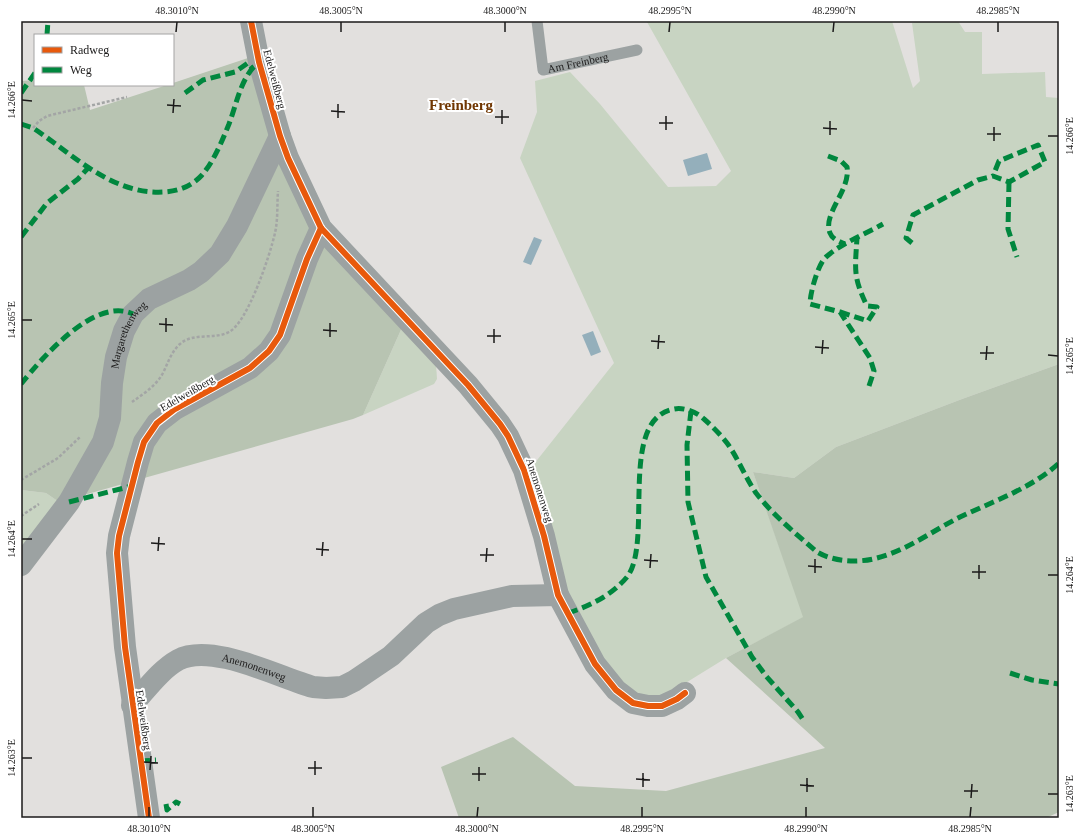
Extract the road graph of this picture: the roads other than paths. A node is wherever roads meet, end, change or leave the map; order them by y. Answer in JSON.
{"nodes":[{"id":1,"x":251,"y":21,"type":"edge"},
{"id":2,"x":537,"y":21,"type":"edge"},
{"id":3,"x":637,"y":50,"type":"dead end"},
{"id":4,"x":280,"y":136,"type":"junction"},
{"id":5,"x":321,"y":228,"type":"junction"},
{"id":6,"x":21,"y":565,"type":"edge"},
{"id":7,"x":558,"y":595,"type":"junction"},
{"id":8,"x":684,"y":693,"type":"dead end"},
{"id":9,"x":132,"y":705,"type":"junction"},
{"id":10,"x":149,"y":818,"type":"edge"}],
"edges":[{"from":1,"to":4,"type":"street","name":"Edelweißberg"},
{"from":2,"to":3,"type":"lane","name":"Am Freinberg"},
{"from":4,"to":5,"type":"street","name":"Edelweißberg"},
{"from":4,"to":6,"type":"street","name":"Margarethenweg"},
{"from":5,"to":7,"type":"street","name":"Anemonenweg"},
{"from":5,"to":9,"type":"street","name":"Edelweißberg"},
{"from":7,"to":8,"type":"street","name":"Anemonenweg"},
{"from":7,"to":9,"type":"street","name":"Anemonenweg"},
{"from":9,"to":10,"type":"street","name":"Edelweißberg"}]}
